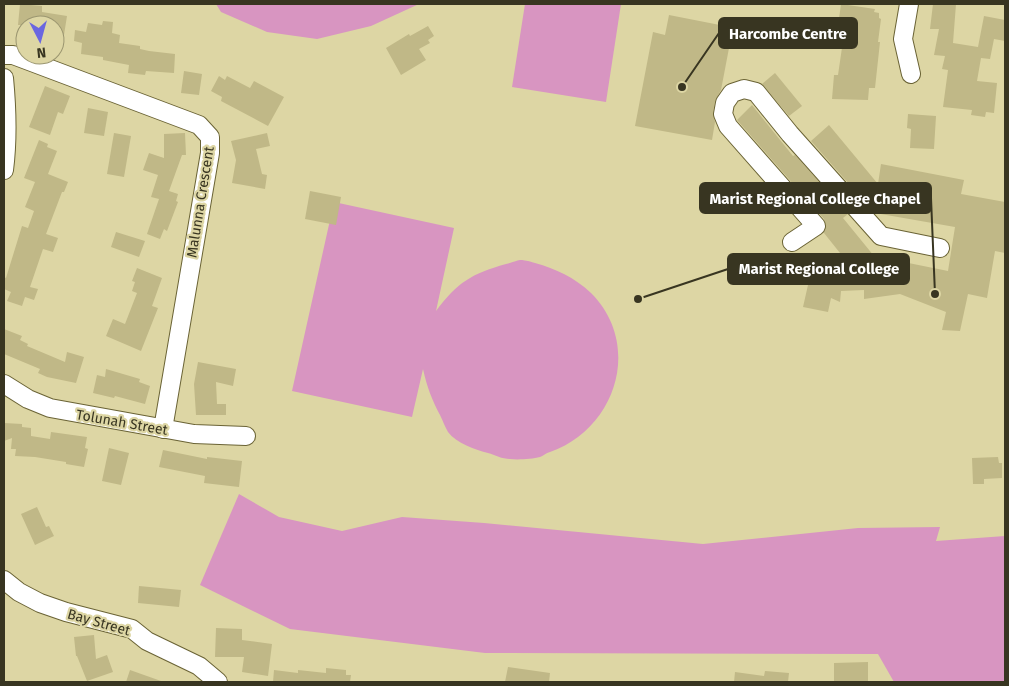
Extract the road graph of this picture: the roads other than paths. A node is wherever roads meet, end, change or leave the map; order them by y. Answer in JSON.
{"nodes":[{"id":1,"x":909,"y":4,"type":"edge"},
{"id":2,"x":4,"y":55,"type":"edge"},
{"id":3,"x":911,"y":74,"type":"dead end"},
{"id":4,"x":4,"y":78,"type":"edge"},
{"id":5,"x":4,"y":170,"type":"edge"},
{"id":6,"x":792,"y":242,"type":"dead end"},
{"id":7,"x":940,"y":248,"type":"dead end"},
{"id":8,"x":4,"y":384,"type":"edge"},
{"id":9,"x":163,"y":429,"type":"junction"},
{"id":10,"x":246,"y":436,"type":"dead end"},
{"id":11,"x":4,"y":580,"type":"edge"},
{"id":12,"x":218,"y":682,"type":"edge"}],
"edges":[{"from":1,"to":3,"type":"street"},
{"from":2,"to":9,"type":"street","name":"Malunna Crescent"},
{"from":4,"to":5,"type":"street"},
{"from":6,"to":7,"type":"street"},
{"from":8,"to":9,"type":"street","name":"Tolunah Street"},
{"from":9,"to":10,"type":"street","name":"Tolunah Street"},
{"from":11,"to":12,"type":"street","name":"Bay Street"}]}
